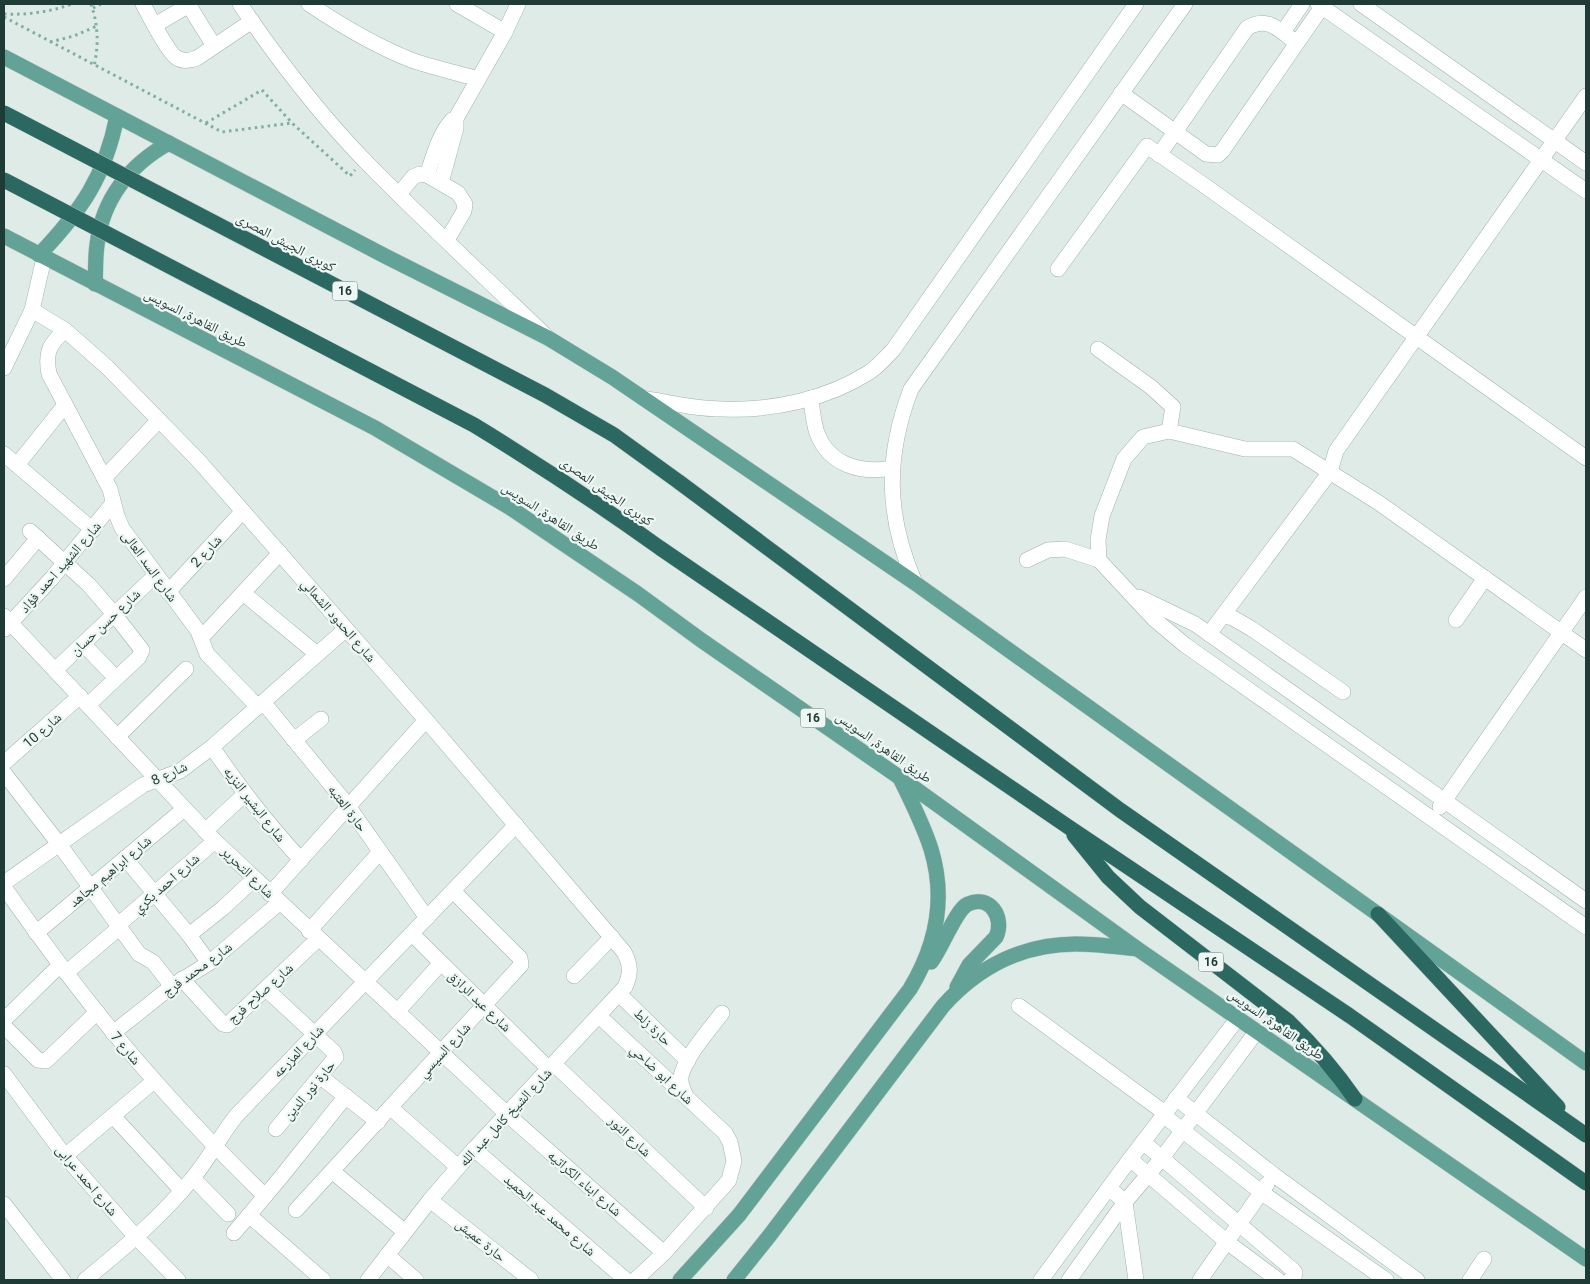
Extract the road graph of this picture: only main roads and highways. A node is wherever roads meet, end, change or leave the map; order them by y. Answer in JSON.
{"nodes":[{"id":1,"x":4,"y":56,"type":"edge"},
{"id":2,"x":4,"y":113,"type":"edge"},
{"id":3,"x":117,"y":116,"type":"junction"},
{"id":4,"x":169,"y":143,"type":"junction"},
{"id":5,"x":4,"y":180,"type":"edge"},
{"id":6,"x":4,"y":236,"type":"edge"},
{"id":7,"x":42,"y":256,"type":"junction"},
{"id":8,"x":96,"y":284,"type":"junction"},
{"id":9,"x":899,"y":777,"type":"junction"},
{"id":10,"x":1067,"y":826,"type":"junction"},
{"id":11,"x":1378,"y":914,"type":"junction"},
{"id":12,"x":1139,"y":950,"type":"junction"},
{"id":13,"x":920,"y":973,"type":"junction"},
{"id":14,"x":954,"y":993,"type":"junction"},
{"id":15,"x":1586,"y":1063,"type":"edge"},
{"id":16,"x":1355,"y":1099,"type":"junction"},
{"id":17,"x":1582,"y":1132,"type":"edge"},
{"id":18,"x":1586,"y":1182,"type":"edge"},
{"id":19,"x":1586,"y":1258,"type":"edge"},
{"id":20,"x":680,"y":1280,"type":"edge"},
{"id":21,"x":734,"y":1280,"type":"edge"}],
"edges":[{"from":1,"to":3,"type":"main road","number":"16"},
{"from":2,"to":17,"type":"highway","name":"كوبرى الجيش المصرى","number":"16","bridge":true},
{"from":3,"to":4,"type":"main road","number":"16"},
{"from":3,"to":7,"type":"main road"},
{"from":4,"to":8,"type":"main road"},
{"from":4,"to":11,"type":"main road","number":"16"},
{"from":5,"to":10,"type":"highway","name":"كوبرى الجيش المصرى","number":"16","bridge":true},
{"from":6,"to":7,"type":"main road","name":"طريق القاهرة, السويس","number":"16"},
{"from":7,"to":8,"type":"main road","name":"طريق القاهرة, السويس","number":"16"},
{"from":8,"to":9,"type":"main road","name":"طريق القاهرة, السويس","number":"16"},
{"from":9,"to":12,"type":"main road","name":"طريق القاهرة, السويس","number":"16"},
{"from":9,"to":13,"type":"main road"},
{"from":10,"to":16,"type":"highway","number":"16"},
{"from":10,"to":18,"type":"highway","number":"16"},
{"from":11,"to":15,"type":"main road","number":"16"},
{"from":11,"to":17,"type":"highway","number":"16"},
{"from":12,"to":14,"type":"main road"},
{"from":12,"to":16,"type":"main road","name":"طريق القاهرة, السويس","number":"16"},
{"from":13,"to":14,"type":"main road"},
{"from":13,"to":20,"type":"main road"},
{"from":14,"to":21,"type":"main road"},
{"from":16,"to":19,"type":"main road","name":"طريق القاهرة, السويس","number":"16"}]}
